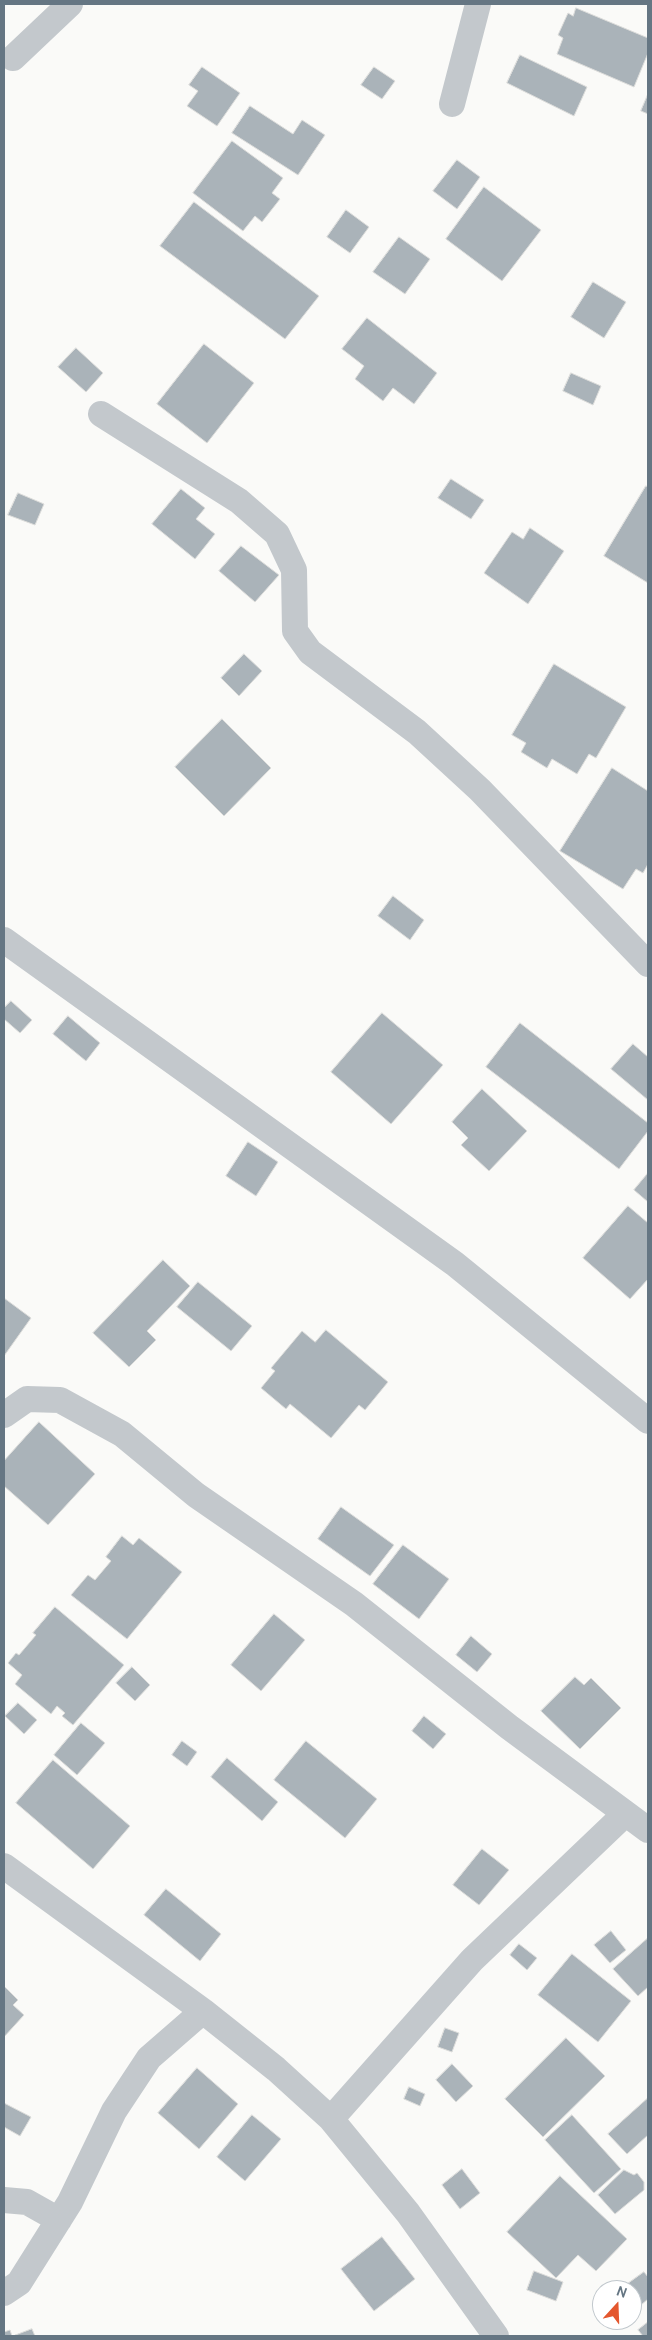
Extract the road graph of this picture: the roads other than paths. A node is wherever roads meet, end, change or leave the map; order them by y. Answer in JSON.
{"nodes":[{"id":1,"x":70,"y":4,"type":"edge"},
{"id":2,"x":478,"y":4,"type":"edge"},
{"id":3,"x":13,"y":58,"type":"dead end"},
{"id":4,"x":452,"y":104,"type":"dead end"},
{"id":5,"x":101,"y":414,"type":"dead end"},
{"id":6,"x":4,"y":940,"type":"edge"},
{"id":7,"x":648,"y":964,"type":"edge"},
{"id":8,"x":4,"y":1415,"type":"edge"},
{"id":9,"x":648,"y":1421,"type":"edge"},
{"id":10,"x":626,"y":1814,"type":"junction"},
{"id":11,"x":648,"y":1830,"type":"edge"},
{"id":12,"x":4,"y":1866,"type":"edge"},
{"id":13,"x":202,"y":2010,"type":"junction"},
{"id":14,"x":331,"y":2119,"type":"junction"},
{"id":15,"x":4,"y":2200,"type":"edge"},
{"id":16,"x":59,"y":2220,"type":"junction"},
{"id":17,"x":4,"y":2293,"type":"edge"},
{"id":18,"x":496,"y":2336,"type":"edge"}],
"edges":[{"from":1,"to":3,"type":"street"},
{"from":2,"to":4,"type":"street"},
{"from":5,"to":7,"type":"street"},
{"from":6,"to":9,"type":"street"},
{"from":8,"to":10,"type":"street"},
{"from":10,"to":11,"type":"street"},
{"from":10,"to":14,"type":"street"},
{"from":12,"to":13,"type":"street"},
{"from":13,"to":14,"type":"street"},
{"from":13,"to":16,"type":"street"},
{"from":14,"to":18,"type":"street"},
{"from":15,"to":16,"type":"street"},
{"from":16,"to":17,"type":"street"}]}
